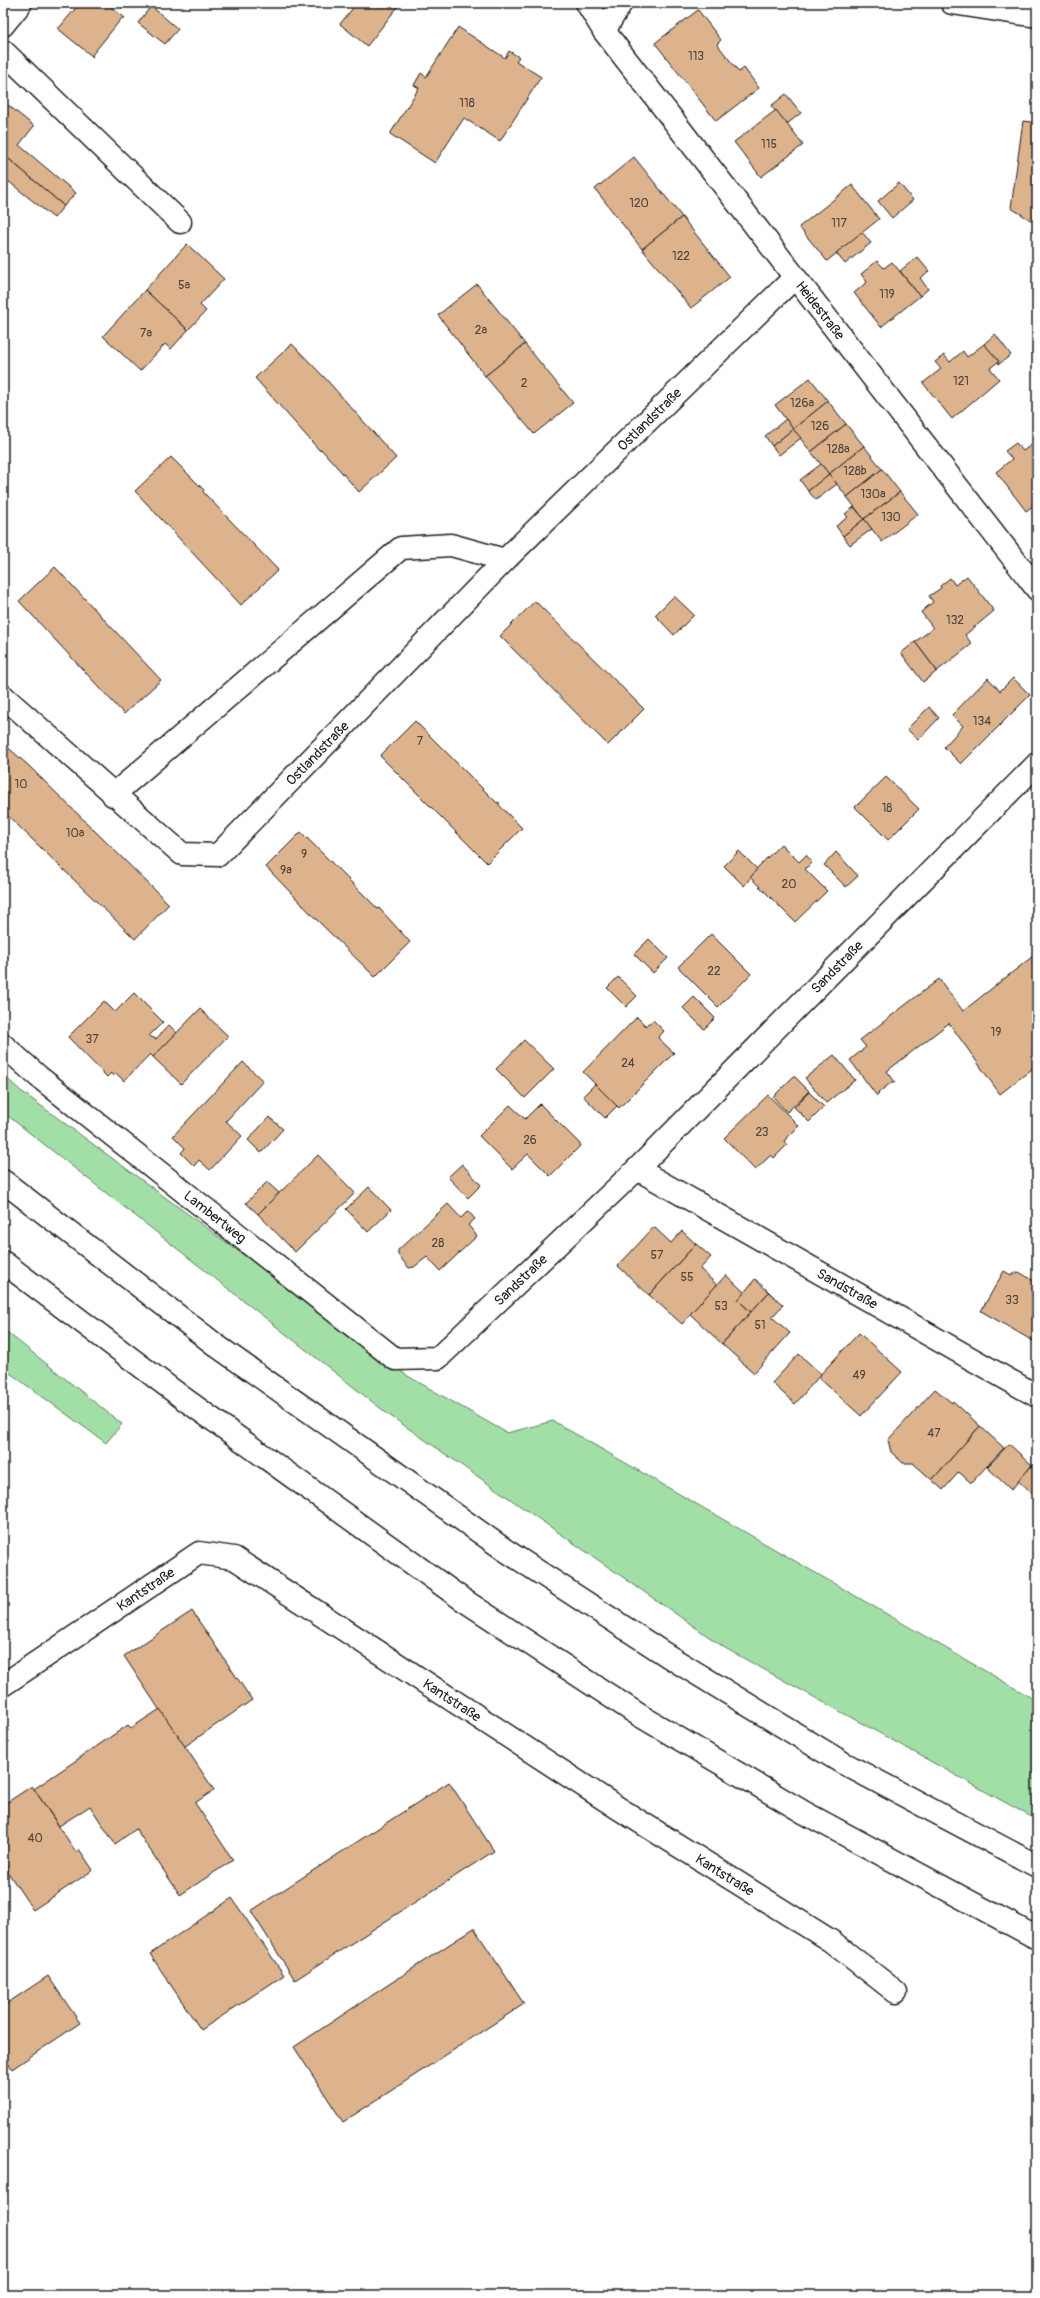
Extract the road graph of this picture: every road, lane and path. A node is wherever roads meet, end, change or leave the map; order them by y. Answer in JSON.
{"nodes":[{"id":1,"x":21,"y":3,"type":"edge"},
{"id":2,"x":587,"y":3,"type":"edge"},
{"id":3,"x":621,"y":3,"type":"edge"},
{"id":4,"x":952,"y":3,"type":"edge"},
{"id":5,"x":1037,"y":16,"type":"edge"},
{"id":6,"x":3,"y":26,"type":"edge"},
{"id":7,"x":604,"y":31,"type":"junction"},
{"id":8,"x":3,"y":51,"type":"edge"},
{"id":9,"x":180,"y":222,"type":"dead end"},
{"id":10,"x":794,"y":278,"type":"junction"},
{"id":11,"x":505,"y":560,"type":"junction"},
{"id":12,"x":1037,"y":589,"type":"edge"},
{"id":13,"x":3,"y":696,"type":"edge"},
{"id":14,"x":1037,"y":764,"type":"edge"},
{"id":15,"x":113,"y":795,"type":"junction"},
{"id":16,"x":3,"y":1045,"type":"edge"},
{"id":17,"x":637,"y":1169,"type":"junction"},
{"id":18,"x":3,"y":1181,"type":"edge"},
{"id":19,"x":3,"y":1262,"type":"edge"},
{"id":20,"x":438,"y":1358,"type":"joint"},
{"id":21,"x":1037,"y":1396,"type":"edge"},
{"id":22,"x":3,"y":1685,"type":"edge"},
{"id":23,"x":1037,"y":1866,"type":"edge"},
{"id":24,"x":1037,"y":1938,"type":"edge"},
{"id":25,"x":896,"y":1992,"type":"dead end"}],
"edges":[{"from":1,"to":6,"type":"main road"},
{"from":2,"to":7,"type":"main road","name":"Heidestraße"},
{"from":3,"to":7,"type":"main road"},
{"from":4,"to":5,"type":"main road"},
{"from":7,"to":10,"type":"main road","name":"Heidestraße"},
{"from":8,"to":9,"type":"main road"},
{"from":10,"to":11,"type":"main road","name":"Ostlandstraße"},
{"from":10,"to":12,"type":"main road","name":"Heidestraße"},
{"from":11,"to":15,"type":"main road"},
{"from":11,"to":15,"type":"main road","name":"Ostlandstraße"},
{"from":13,"to":15,"type":"main road","name":"Ostlandstraße"},
{"from":14,"to":17,"type":"main road","name":"Sandstraße"},
{"from":16,"to":20,"type":"main road","name":"Lambertweg"},
{"from":17,"to":20,"type":"main road","name":"Sandstraße"},
{"from":17,"to":21,"type":"main road","name":"Sandstraße"},
{"from":18,"to":23,"type":"main road"},
{"from":19,"to":24,"type":"main road"},
{"from":22,"to":25,"type":"main road","name":"Kantstraße"}]}
